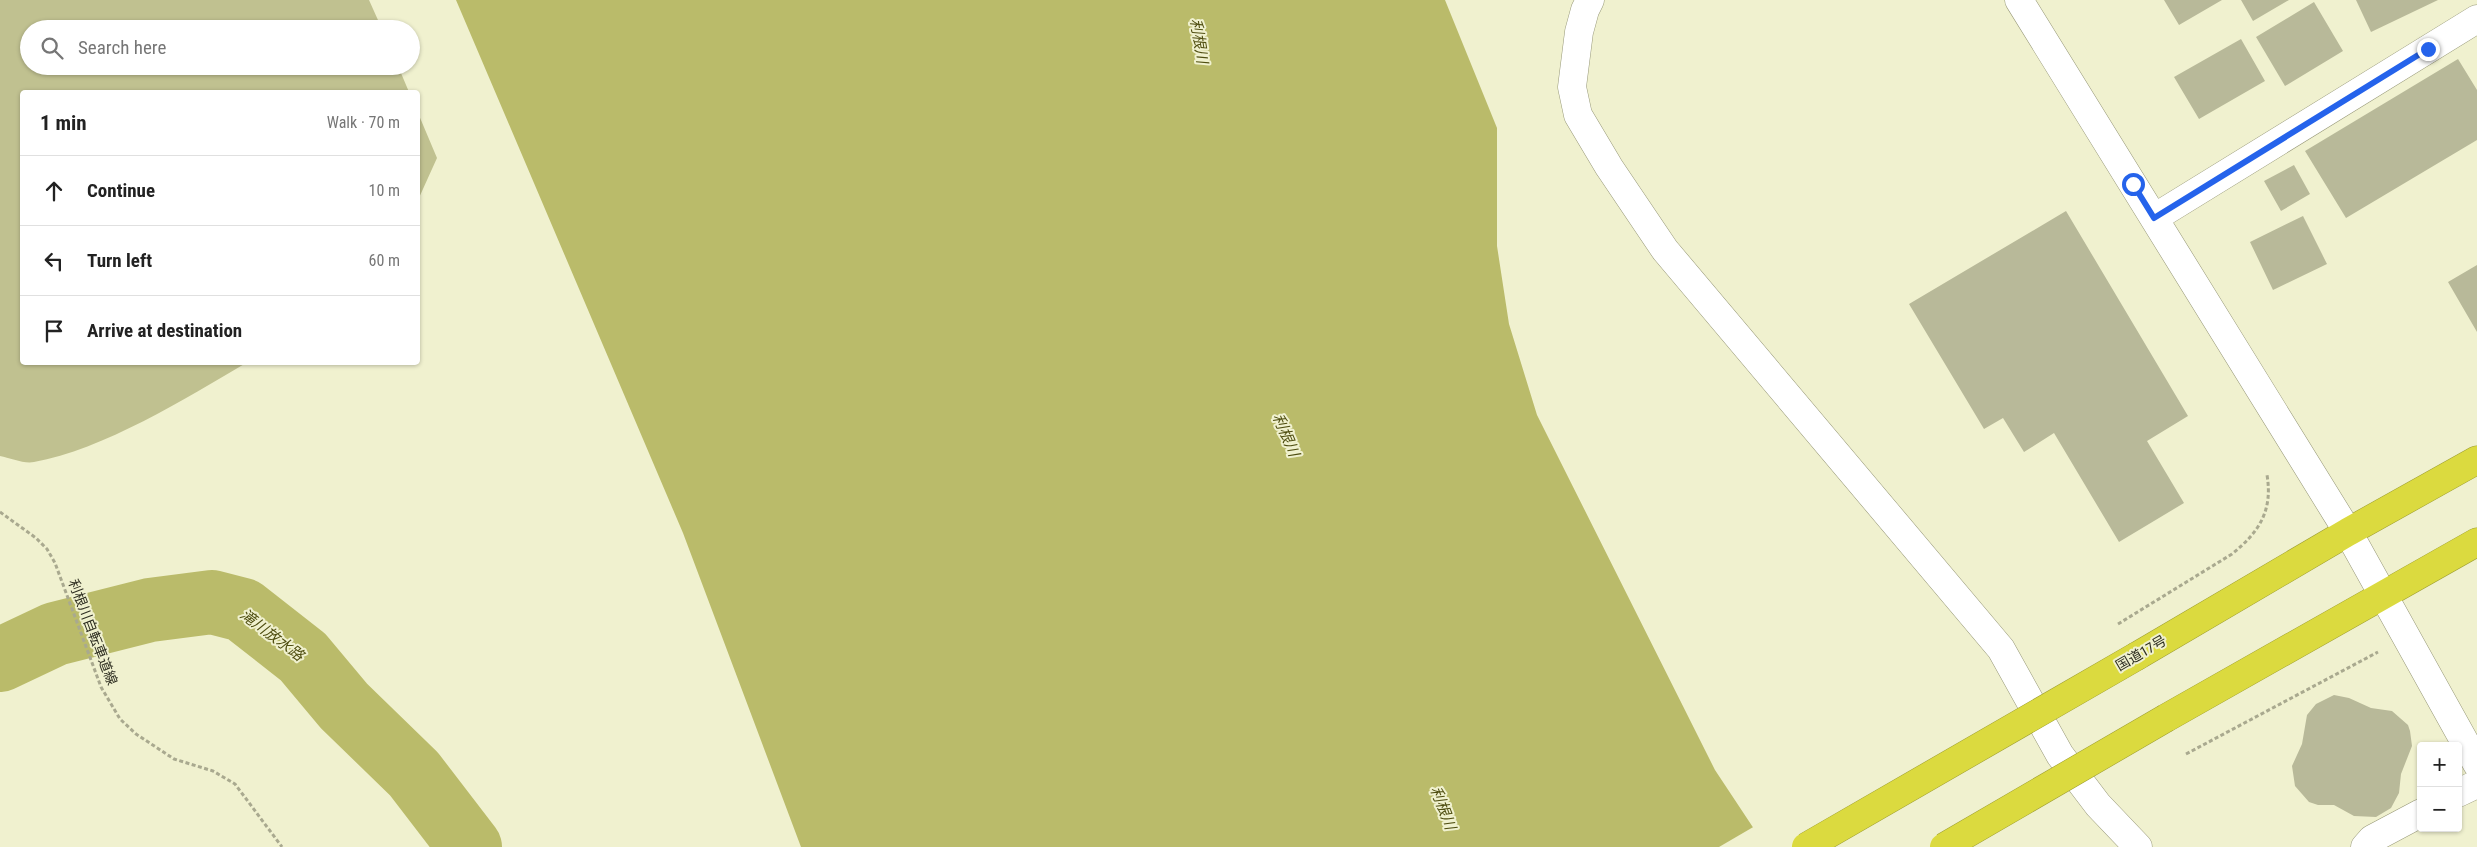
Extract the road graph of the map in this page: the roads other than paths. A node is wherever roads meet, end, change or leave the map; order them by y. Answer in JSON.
{"nodes":[{"id":1,"x":1590,"y":0,"type":"edge"},
{"id":2,"x":2019,"y":0,"type":"edge"},
{"id":3,"x":2477,"y":18,"type":"edge"},
{"id":4,"x":2154,"y":218,"type":"junction"},
{"id":5,"x":2477,"y":460,"type":"edge"},
{"id":6,"x":2348,"y":532,"type":"junction"},
{"id":7,"x":2477,"y":542,"type":"edge"},
{"id":8,"x":2384,"y":594,"type":"junction"},
{"id":9,"x":2477,"y":764,"type":"edge"},
{"id":10,"x":2477,"y":784,"type":"edge"},
{"id":11,"x":2462,"y":792,"type":"edge"},
{"id":12,"x":2417,"y":815,"type":"edge"},
{"id":13,"x":1806,"y":847,"type":"edge"},
{"id":14,"x":1944,"y":847,"type":"edge"},
{"id":15,"x":2138,"y":847,"type":"edge"},
{"id":16,"x":2365,"y":847,"type":"edge"}],
"edges":[{"from":1,"to":15,"type":"street"},
{"from":2,"to":4,"type":"street"},
{"from":3,"to":4,"type":"street"},
{"from":4,"to":6,"type":"street"},
{"from":5,"to":6,"type":"highway","name":"国道17号"},
{"from":6,"to":8,"type":"street"},
{"from":6,"to":13,"type":"highway","name":"国道17号","bridge":true},
{"from":7,"to":8,"type":"highway"},
{"from":8,"to":9,"type":"street"},
{"from":8,"to":14,"type":"highway","bridge":true},
{"from":10,"to":11,"type":"street"},
{"from":12,"to":16,"type":"street"}]}
